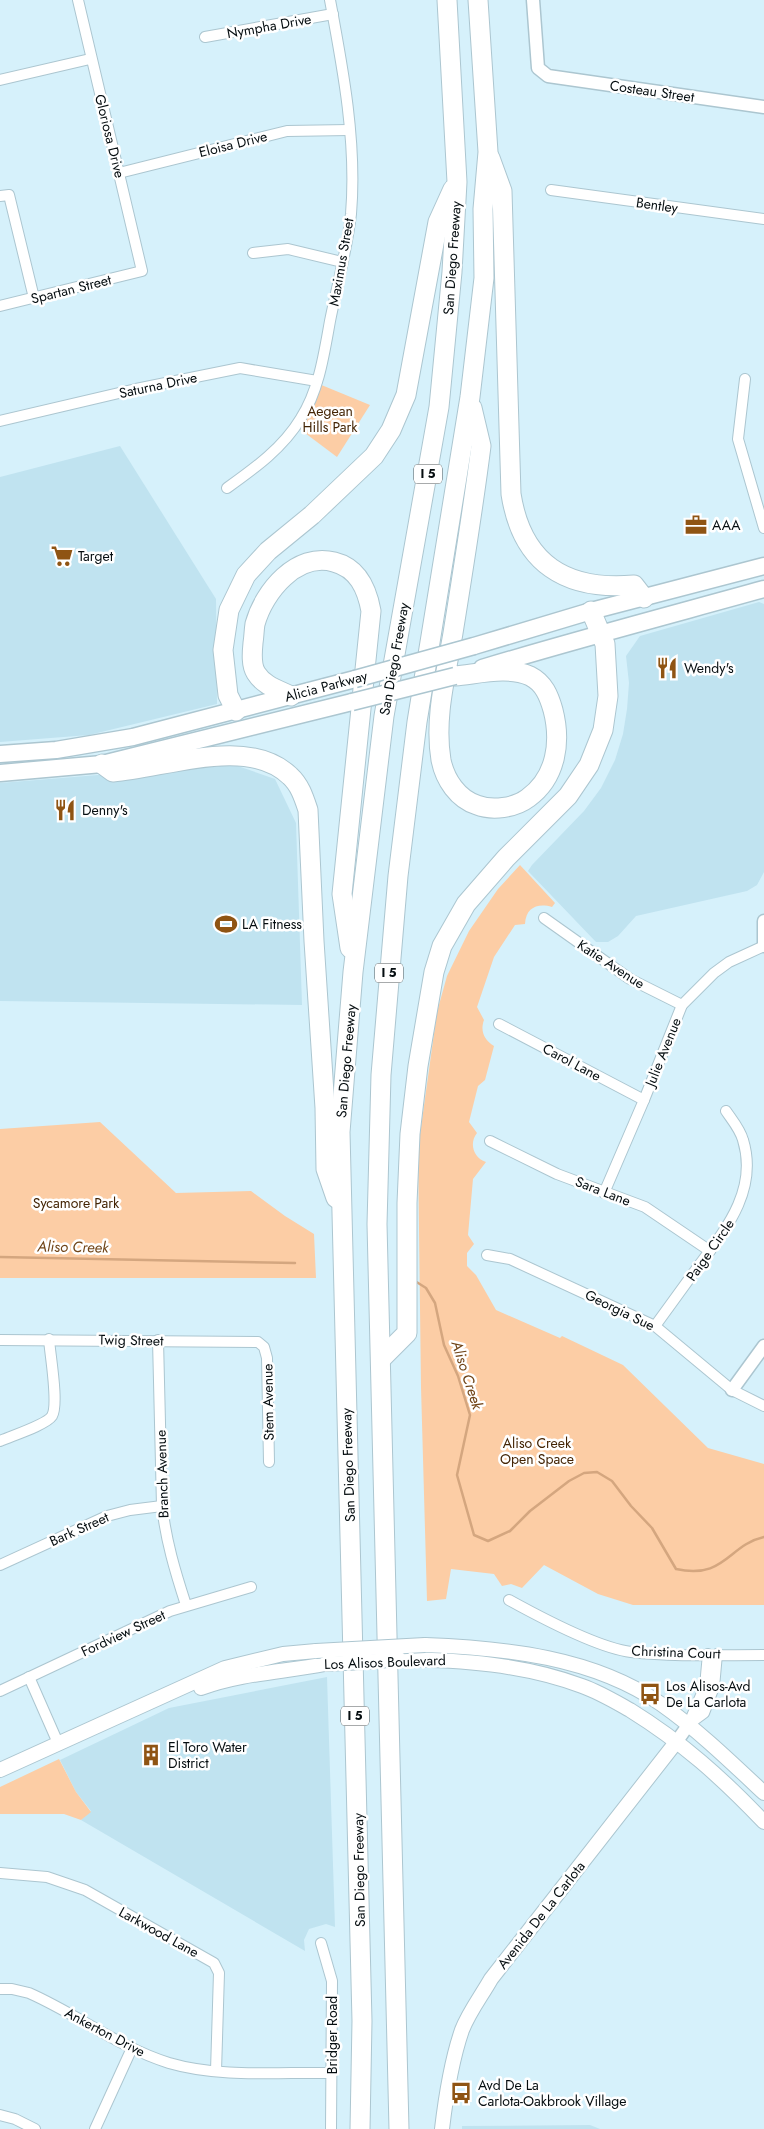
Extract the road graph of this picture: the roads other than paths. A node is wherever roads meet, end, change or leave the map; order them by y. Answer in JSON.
{"nodes":[{"id":1,"x":78,"y":0,"type":"edge"},
{"id":2,"x":330,"y":0,"type":"edge"},
{"id":3,"x":448,"y":0,"type":"edge"},
{"id":4,"x":478,"y":0,"type":"edge"},
{"id":5,"x":533,"y":0,"type":"edge"},
{"id":6,"x":333,"y":14,"type":"junction"},
{"id":7,"x":205,"y":37,"type":"dead end"},
{"id":8,"x":90,"y":59,"type":"junction"},
{"id":9,"x":0,"y":80,"type":"edge"},
{"id":10,"x":764,"y":107,"type":"edge"},
{"id":11,"x":349,"y":130,"type":"junction"},
{"id":12,"x":488,"y":152,"type":"junction"},
{"id":13,"x":119,"y":173,"type":"junction"},
{"id":14,"x":457,"y":182,"type":"junction"},
{"id":15,"x":551,"y":190,"type":"dead end"},
{"id":16,"x":0,"y":196,"type":"edge"},
{"id":17,"x":764,"y":219,"type":"edge"},
{"id":18,"x":253,"y":253,"type":"dead end"},
{"id":19,"x":342,"y":262,"type":"junction"},
{"id":20,"x":142,"y":271,"type":"joint"},
{"id":21,"x":34,"y":298,"type":"junction"},
{"id":22,"x":0,"y":306,"type":"edge"},
{"id":23,"x":745,"y":379,"type":"dead end"},
{"id":24,"x":317,"y":382,"type":"junction"},
{"id":25,"x":470,"y":397,"type":"junction"},
{"id":26,"x":0,"y":422,"type":"edge"},
{"id":27,"x":227,"y":488,"type":"dead end"},
{"id":28,"x":764,"y":528,"type":"edge"},
{"id":29,"x":764,"y":566,"type":"edge"},
{"id":30,"x":764,"y":589,"type":"edge"},
{"id":31,"x":644,"y":598,"type":"junction"},
{"id":32,"x":591,"y":611,"type":"junction"},
{"id":33,"x":601,"y":632,"type":"junction"},
{"id":34,"x":455,"y":676,"type":"junction"},
{"id":35,"x":291,"y":696,"type":"junction"},
{"id":36,"x":233,"y":707,"type":"junction"},
{"id":37,"x":244,"y":729,"type":"junction"},
{"id":38,"x":91,"y":745,"type":"junction"},
{"id":39,"x":0,"y":754,"type":"edge"},
{"id":40,"x":97,"y":764,"type":"junction"},
{"id":41,"x":0,"y":773,"type":"edge"},
{"id":42,"x":544,"y":918,"type":"dead end"},
{"id":43,"x":764,"y":921,"type":"edge"},
{"id":44,"x":764,"y":946,"type":"edge"},
{"id":45,"x":353,"y":972,"type":"junction"},
{"id":46,"x":682,"y":1005,"type":"junction"},
{"id":47,"x":499,"y":1024,"type":"dead end"},
{"id":48,"x":644,"y":1100,"type":"junction"},
{"id":49,"x":726,"y":1110,"type":"dead end"},
{"id":50,"x":490,"y":1141,"type":"dead end"},
{"id":51,"x":604,"y":1192,"type":"junction"},
{"id":52,"x":342,"y":1222,"type":"junction"},
{"id":53,"x":710,"y":1250,"type":"junction"},
{"id":54,"x":488,"y":1255,"type":"dead end"},
{"id":55,"x":655,"y":1326,"type":"junction"},
{"id":56,"x":49,"y":1339,"type":"junction"},
{"id":57,"x":0,"y":1340,"type":"edge"},
{"id":58,"x":158,"y":1340,"type":"junction"},
{"id":59,"x":261,"y":1344,"type":"joint"},
{"id":60,"x":764,"y":1346,"type":"edge"},
{"id":61,"x":381,"y":1359,"type":"junction"},
{"id":62,"x":732,"y":1390,"type":"junction"},
{"id":63,"x":764,"y":1406,"type":"edge"},
{"id":64,"x":0,"y":1441,"type":"edge"},
{"id":65,"x":269,"y":1462,"type":"dead end"},
{"id":66,"x":162,"y":1506,"type":"junction"},
{"id":67,"x":0,"y":1566,"type":"edge"},
{"id":68,"x":251,"y":1587,"type":"dead end"},
{"id":69,"x":509,"y":1600,"type":"dead end"},
{"id":70,"x":186,"y":1605,"type":"junction"},
{"id":71,"x":713,"y":1654,"type":"junction"},
{"id":72,"x":764,"y":1655,"type":"edge"},
{"id":73,"x":29,"y":1677,"type":"junction"},
{"id":74,"x":0,"y":1691,"type":"edge"},
{"id":75,"x":169,"y":1693,"type":"junction"},
{"id":76,"x":689,"y":1724,"type":"junction"},
{"id":77,"x":677,"y":1742,"type":"junction"},
{"id":78,"x":58,"y":1743,"type":"junction"},
{"id":79,"x":0,"y":1770,"type":"edge"},
{"id":80,"x":764,"y":1793,"type":"edge"},
{"id":81,"x":764,"y":1822,"type":"edge"},
{"id":82,"x":0,"y":1873,"type":"edge"},
{"id":83,"x":321,"y":1943,"type":"dead end"},
{"id":84,"x":0,"y":1989,"type":"edge"},
{"id":85,"x":132,"y":2048,"type":"junction"},
{"id":86,"x":216,"y":2071,"type":"junction"},
{"id":87,"x":332,"y":2073,"type":"junction"},
{"id":88,"x":0,"y":2115,"type":"edge"},
{"id":89,"x":35,"y":2129,"type":"edge"},
{"id":90,"x":95,"y":2129,"type":"edge"},
{"id":91,"x":330,"y":2129,"type":"edge"},
{"id":92,"x":360,"y":2129,"type":"edge"},
{"id":93,"x":399,"y":2129,"type":"edge"},
{"id":94,"x":442,"y":2129,"type":"edge"}],
"edges":[{"from":1,"to":8,"type":"street","name":"Gloriosa Drive"},
{"from":2,"to":6,"type":"street","name":"Maximus Street"},
{"from":3,"to":14,"type":"highway","name":"San Diego Freeway","number":"I 5"},
{"from":4,"to":12,"type":"highway","name":"San Diego Freeway","number":"I 5"},
{"from":5,"to":10,"type":"street","name":"Costeau Street"},
{"from":6,"to":7,"type":"street","name":"Nympha Drive"},
{"from":6,"to":11,"type":"street","name":"Maximus Street"},
{"from":8,"to":9,"type":"street"},
{"from":8,"to":13,"type":"street","name":"Gloriosa Drive"},
{"from":11,"to":13,"type":"street","name":"Eloisa Drive"},
{"from":11,"to":19,"type":"street","name":"Maximus Street"},
{"from":12,"to":25,"type":"highway","name":"San Diego Freeway","number":"I 5"},
{"from":12,"to":31,"type":"highway"},
{"from":13,"to":20,"type":"street","name":"Gloriosa Drive"},
{"from":14,"to":36,"type":"highway"},
{"from":14,"to":45,"type":"highway","name":"San Diego Freeway","number":"I 5"},
{"from":15,"to":17,"type":"street","name":"Bentley"},
{"from":16,"to":21,"type":"street"},
{"from":18,"to":19,"type":"street"},
{"from":19,"to":24,"type":"street","name":"Maximus Street"},
{"from":20,"to":21,"type":"street","name":"Spartan Street"},
{"from":21,"to":22,"type":"street","name":"Spartan Street"},
{"from":23,"to":28,"type":"street"},
{"from":24,"to":26,"type":"street","name":"Saturna Drive"},
{"from":24,"to":27,"type":"street","name":"Maximus Street"},
{"from":25,"to":34,"type":"highway"},
{"from":25,"to":61,"type":"highway","name":"San Diego Freeway","number":"I 5"},
{"from":29,"to":31,"type":"main road","name":"Alicia Parkway"},
{"from":30,"to":33,"type":"main road","name":"Alicia Parkway"},
{"from":31,"to":32,"type":"main road","name":"Alicia Parkway"},
{"from":32,"to":33,"type":"highway"},
{"from":32,"to":35,"type":"main road","name":"Alicia Parkway","bridge":true},
{"from":33,"to":34,"type":"main road","name":"Alicia Parkway"},
{"from":33,"to":61,"type":"highway"},
{"from":34,"to":37,"type":"main road","name":"Alicia Parkway","bridge":true},
{"from":35,"to":36,"type":"main road","name":"Alicia Parkway"},
{"from":35,"to":45,"type":"highway"},
{"from":36,"to":37,"type":"main road"},
{"from":36,"to":38,"type":"main road","name":"Alicia Parkway"},
{"from":37,"to":40,"type":"main road","name":"Alicia Parkway"},
{"from":38,"to":39,"type":"main road","name":"Alicia Parkway"},
{"from":38,"to":40,"type":"main road"},
{"from":40,"to":41,"type":"main road","name":"Alicia Parkway"},
{"from":40,"to":52,"type":"highway"},
{"from":42,"to":46,"type":"street","name":"Katie Avenue"},
{"from":43,"to":44,"type":"street"},
{"from":44,"to":46,"type":"street","name":"Julie Avenue"},
{"from":45,"to":52,"type":"highway","name":"San Diego Freeway","number":"I 5"},
{"from":46,"to":48,"type":"street","name":"Julie Avenue"},
{"from":47,"to":48,"type":"street","name":"Carol Lane"},
{"from":48,"to":51,"type":"street","name":"Julie Avenue"},
{"from":49,"to":53,"type":"street","name":"Paige Circle"},
{"from":50,"to":51,"type":"street","name":"Sara Lane"},
{"from":51,"to":53,"type":"street","name":"Sara Lane"},
{"from":52,"to":92,"type":"highway","name":"San Diego Freeway","number":"I 5"},
{"from":53,"to":55,"type":"street","name":"Paige Circle"},
{"from":54,"to":55,"type":"street","name":"Georgia Sue"},
{"from":55,"to":62,"type":"street","name":"Georgia Sue"},
{"from":56,"to":57,"type":"street","name":"Twig Street"},
{"from":56,"to":58,"type":"street","name":"Twig Street"},
{"from":56,"to":64,"type":"street"},
{"from":58,"to":59,"type":"street","name":"Twig Street"},
{"from":58,"to":66,"type":"street","name":"Branch Avenue"},
{"from":59,"to":65,"type":"street","name":"Stem Avenue"},
{"from":60,"to":62,"type":"street"},
{"from":61,"to":93,"type":"highway","name":"San Diego Freeway","number":"I 5"},
{"from":62,"to":63,"type":"street","name":"Georgia Sue"},
{"from":66,"to":67,"type":"street","name":"Bark Street"},
{"from":66,"to":70,"type":"street","name":"Branch Avenue"},
{"from":68,"to":70,"type":"street","name":"Fordview Street"},
{"from":69,"to":71,"type":"street","name":"Christina Court"},
{"from":70,"to":73,"type":"street","name":"Fordview Street"},
{"from":71,"to":72,"type":"street","name":"Christina Court"},
{"from":71,"to":76,"type":"street","name":"Avenida De La Carlota"},
{"from":73,"to":74,"type":"street","name":"Fordview Street"},
{"from":73,"to":78,"type":"street"},
{"from":75,"to":76,"type":"main road","name":"Los Alisos Boulevard","bridge":true},
{"from":75,"to":77,"type":"main road","name":"Los Alisos Boulevard","bridge":true},
{"from":75,"to":78,"type":"main road","name":"Los Alisos Boulevard"},
{"from":76,"to":77,"type":"street","name":"Avenida De La Carlota"},
{"from":76,"to":80,"type":"main road","name":"Los Alisos Boulevard"},
{"from":77,"to":81,"type":"main road","name":"Los Alisos Boulevard"},
{"from":77,"to":94,"type":"main road","name":"Avenida De La Carlota"},
{"from":78,"to":79,"type":"main road","name":"Los Alisos Boulevard"},
{"from":82,"to":86,"type":"street","name":"Larkwood Lane"},
{"from":83,"to":87,"type":"street","name":"Bridger Road"},
{"from":84,"to":85,"type":"street","name":"Ankerton Drive"},
{"from":85,"to":86,"type":"street","name":"Ankerton Drive"},
{"from":85,"to":90,"type":"street"},
{"from":86,"to":87,"type":"street","name":"Ankerton Drive"},
{"from":87,"to":91,"type":"street","name":"Bridger Road"},
{"from":88,"to":89,"type":"street"}]}
